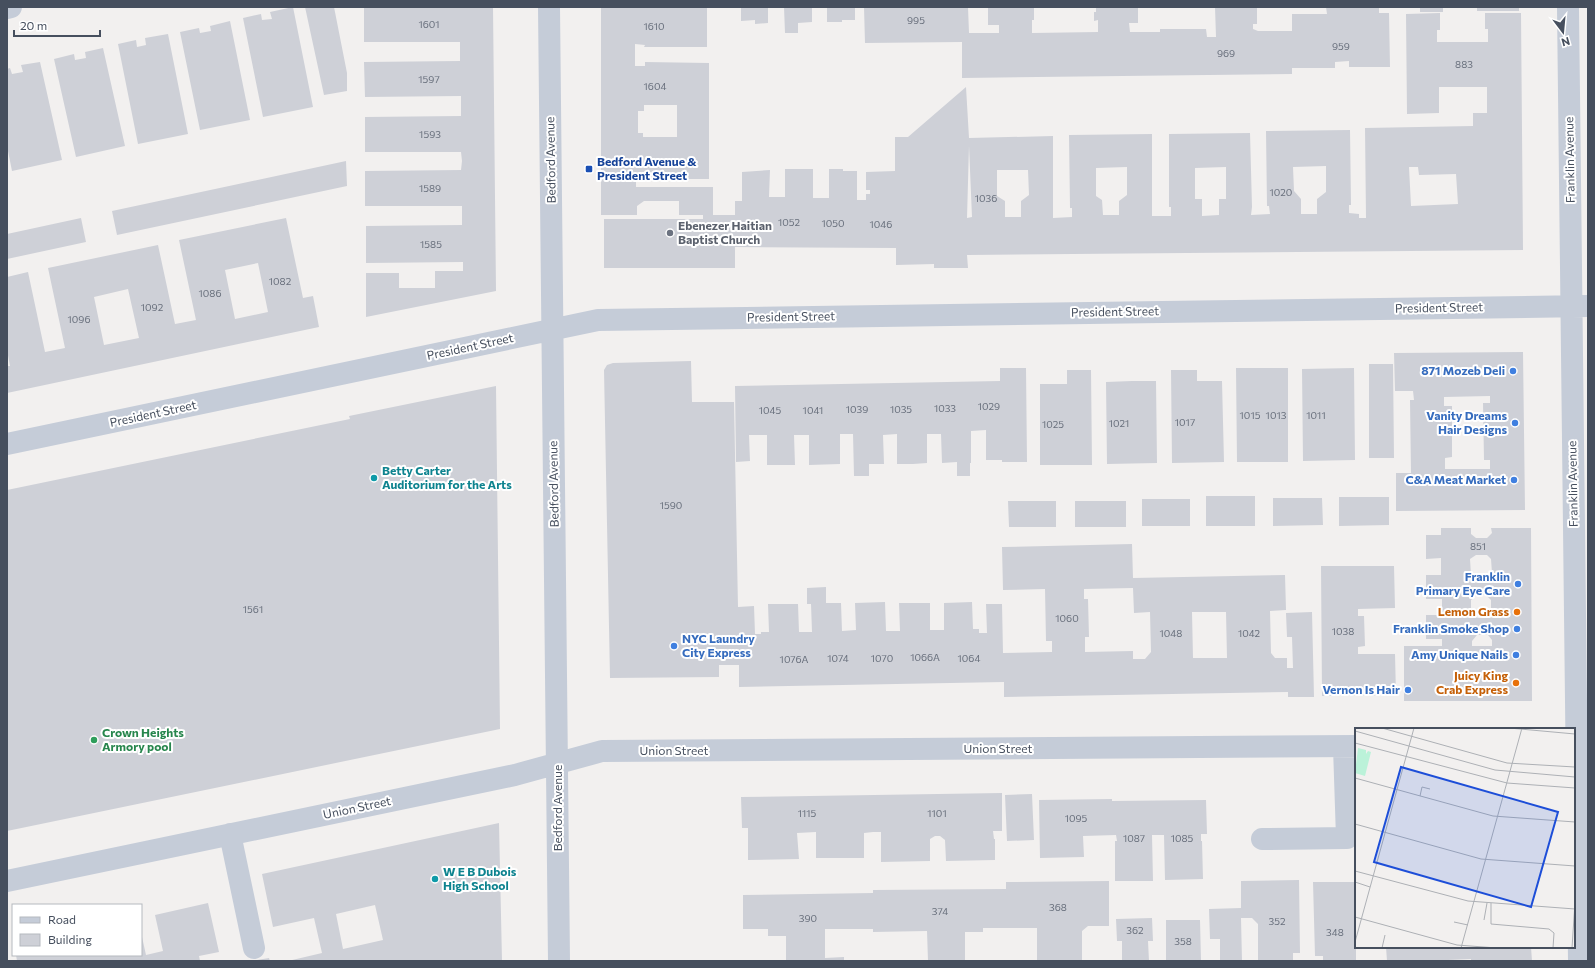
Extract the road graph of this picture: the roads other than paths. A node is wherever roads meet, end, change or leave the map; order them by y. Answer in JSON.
{"nodes":[{"id":1,"x":11,"y":7,"type":"edge"},
{"id":2,"x":549,"y":7,"type":"edge"},
{"id":3,"x":1568,"y":7,"type":"edge"},
{"id":4,"x":7,"y":8,"type":"edge"},
{"id":5,"x":1580,"y":306,"type":"edge"},
{"id":6,"x":553,"y":329,"type":"junction"},
{"id":7,"x":7,"y":444,"type":"edge"},
{"id":8,"x":1579,"y":743,"type":"edge"},
{"id":9,"x":1350,"y":747,"type":"edge"},
{"id":10,"x":558,"y":763,"type":"junction"},
{"id":11,"x":230,"y":834,"type":"junction"},
{"id":12,"x":1262,"y":839,"type":"dead end"},
{"id":13,"x":7,"y":881,"type":"edge"},
{"id":14,"x":254,"y":948,"type":"dead end"},
{"id":15,"x":559,"y":961,"type":"edge"},
{"id":16,"x":1579,"y":961,"type":"edge"}],
"edges":[{"from":1,"to":4,"type":"street"},
{"from":2,"to":6,"type":"street","name":"Bedford Avenue"},
{"from":3,"to":5,"type":"street","name":"Franklin Avenue"},
{"from":5,"to":6,"type":"street","name":"President Street"},
{"from":5,"to":8,"type":"street","name":"Franklin Avenue"},
{"from":6,"to":7,"type":"street","name":"President Street"},
{"from":6,"to":10,"type":"street","name":"Bedford Avenue"},
{"from":8,"to":16,"type":"street","name":"Franklin Avenue"},
{"from":9,"to":10,"type":"street","name":"Union Street"},
{"from":9,"to":12,"type":"street"},
{"from":10,"to":11,"type":"street","name":"Union Street"},
{"from":10,"to":15,"type":"street","name":"Bedford Avenue"},
{"from":11,"to":13,"type":"street","name":"Union Street"},
{"from":11,"to":14,"type":"street"}]}
